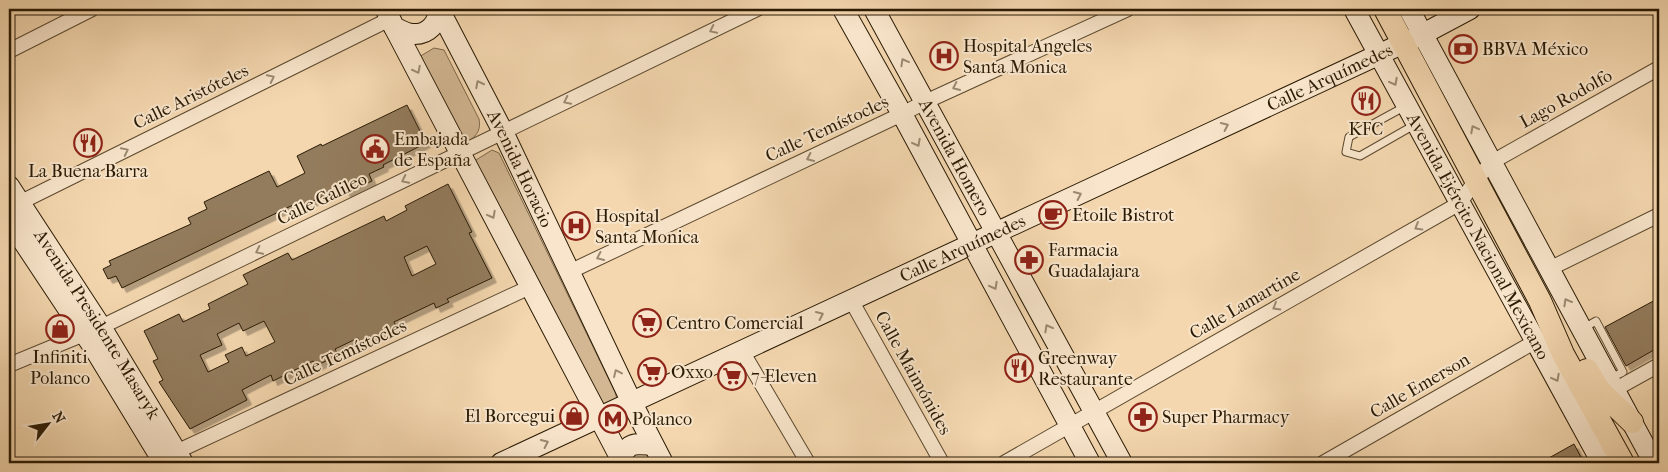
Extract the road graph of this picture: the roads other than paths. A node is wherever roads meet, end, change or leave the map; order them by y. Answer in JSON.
{"nodes":[{"id":1,"x":92,"y":9,"type":"edge"},
{"id":2,"x":439,"y":9,"type":"edge"},
{"id":3,"x":757,"y":9,"type":"edge"},
{"id":4,"x":843,"y":9,"type":"edge"},
{"id":5,"x":874,"y":9,"type":"edge"},
{"id":6,"x":1128,"y":9,"type":"edge"},
{"id":7,"x":1354,"y":9,"type":"edge"},
{"id":8,"x":1385,"y":9,"type":"edge"},
{"id":9,"x":1409,"y":9,"type":"edge"},
{"id":10,"x":1470,"y":9,"type":"edge"},
{"id":11,"x":389,"y":15,"type":"edge"},
{"id":12,"x":1413,"y":38,"type":"junction"},
{"id":13,"x":9,"y":51,"type":"edge"},
{"id":14,"x":1379,"y":54,"type":"junction"},
{"id":15,"x":1659,"y":68,"type":"edge"},
{"id":16,"x":925,"y":102,"type":"junction"},
{"id":17,"x":1407,"y":106,"type":"junction"},
{"id":18,"x":902,"y":114,"type":"junction"},
{"id":19,"x":1417,"y":124,"type":"junction"},
{"id":20,"x":503,"y":132,"type":"junction"},
{"id":21,"x":459,"y":153,"type":"junction"},
{"id":22,"x":1492,"y":162,"type":"junction"},
{"id":23,"x":1475,"y":181,"type":"junction"},
{"id":24,"x":1460,"y":203,"type":"junction"},
{"id":25,"x":11,"y":204,"type":"edge"},
{"id":26,"x":1659,"y":215,"type":"edge"},
{"id":27,"x":996,"y":234,"type":"junction"},
{"id":28,"x":972,"y":245,"type":"junction"},
{"id":29,"x":1549,"y":269,"type":"junction"},
{"id":30,"x":569,"y":272,"type":"junction"},
{"id":31,"x":530,"y":287,"type":"junction"},
{"id":32,"x":851,"y":300,"type":"junction"},
{"id":33,"x":1540,"y":301,"type":"junction"},
{"id":34,"x":93,"y":331,"type":"junction"},
{"id":35,"x":1536,"y":341,"type":"junction"},
{"id":36,"x":742,"y":351,"type":"junction"},
{"id":37,"x":9,"y":365,"type":"edge"},
{"id":38,"x":1659,"y":365,"type":"edge"},
{"id":39,"x":1611,"y":385,"type":"junction"},
{"id":40,"x":632,"y":403,"type":"junction"},
{"id":41,"x":1094,"y":411,"type":"junction"},
{"id":42,"x":600,"y":418,"type":"junction"},
{"id":43,"x":1632,"y":422,"type":"junction"},
{"id":44,"x":1069,"y":426,"type":"junction"},
{"id":45,"x":653,"y":445,"type":"junction"},
{"id":46,"x":169,"y":460,"type":"edge"},
{"id":47,"x":501,"y":463,"type":"edge"},
{"id":48,"x":623,"y":463,"type":"edge"},
{"id":49,"x":663,"y":463,"type":"edge"},
{"id":50,"x":808,"y":463,"type":"edge"},
{"id":51,"x":942,"y":463,"type":"edge"},
{"id":52,"x":1004,"y":463,"type":"edge"},
{"id":53,"x":1090,"y":463,"type":"edge"},
{"id":54,"x":1122,"y":463,"type":"edge"},
{"id":55,"x":1323,"y":463,"type":"edge"},
{"id":56,"x":1602,"y":463,"type":"edge"},
{"id":57,"x":1623,"y":463,"type":"edge"},
{"id":58,"x":1654,"y":463,"type":"edge"}],
"edges":[{"from":1,"to":13,"type":"street"},
{"from":2,"to":11,"type":"street"},
{"from":20,"to":2,"type":"street","name":"Avenida Horacio","one_way":true},
{"from":3,"to":20,"type":"street","name":"Calle Galileo","one_way":true},
{"from":4,"to":18,"type":"street","name":"Avenida Homero"},
{"from":16,"to":5,"type":"street","name":"Avenida Homero","one_way":true},
{"from":6,"to":16,"type":"street","name":"Calle Temístocles","one_way":true},
{"from":7,"to":14,"type":"street","name":"Avenida Ejército Nacional Mexicano"},
{"from":8,"to":12,"type":"main road","name":"Avenida Ejército Nacional Mexicano"},
{"from":9,"to":12,"type":"street","name":"Avenida Ejército Nacional Mexicano"},
{"from":10,"to":12,"type":"street","name":"Calle Arquímedes"},
{"from":11,"to":21,"type":"street","one_way":true},
{"from":25,"to":11,"type":"street","name":"Calle Aristóteles","one_way":true},
{"from":12,"to":14,"type":"street","name":"Calle Arquímedes"},
{"from":22,"to":12,"type":"street","name":"Avenida Ejército Nacional Mexicano","one_way":true},
{"from":12,"to":23,"type":"main road","name":"Avenida Ejército Nacional Mexicano"},
{"from":14,"to":17,"type":"street","name":"Avenida Ejército Nacional Mexicano","one_way":true},
{"from":27,"to":14,"type":"street","name":"Calle Arquímedes","one_way":true},
{"from":15,"to":22,"type":"street","name":"Lago Rodolfo"},
{"from":16,"to":18,"type":"street","name":"Calle Temístocles"},
{"from":16,"to":27,"type":"street","name":"Avenida Homero"},
{"from":17,"to":19,"type":"street","name":"Avenida Ejército Nacional Mexicano"},
{"from":17,"to":19,"type":"lane"},
{"from":18,"to":28,"type":"street","name":"Avenida Homero","one_way":true},
{"from":18,"to":30,"type":"street","name":"Calle Temístocles","one_way":true},
{"from":19,"to":24,"type":"street","name":"Avenida Ejército Nacional Mexicano"},
{"from":20,"to":21,"type":"street","name":"Calle Galileo"},
{"from":20,"to":30,"type":"street","name":"Avenida Horacio"},
{"from":21,"to":31,"type":"street","one_way":true},
{"from":21,"to":34,"type":"street","name":"Calle Galileo","one_way":true},
{"from":22,"to":23,"type":"street","name":"Calle Lamartine"},
{"from":22,"to":29,"type":"street","name":"Avenida Ejército Nacional Mexicano"},
{"from":23,"to":24,"type":"street","name":"Calle Lamartine"},
{"from":23,"to":33,"type":"main road","name":"Avenida Ejército Nacional Mexicano"},
{"from":24,"to":35,"type":"street","name":"Avenida Ejército Nacional Mexicano"},
{"from":24,"to":41,"type":"street","name":"Calle Lamartine","one_way":true},
{"from":25,"to":34,"type":"street","name":"Avenida Presidente Masaryk"},
{"from":26,"to":29,"type":"street"},
{"from":27,"to":28,"type":"street","name":"Calle Arquímedes"},
{"from":41,"to":27,"type":"street","name":"Avenida Homero","one_way":true},
{"from":28,"to":32,"type":"street","name":"Calle Arquímedes"},
{"from":28,"to":44,"type":"street","name":"Avenida Homero","one_way":true},
{"from":39,"to":29,"type":"street","name":"Avenida Ejército Nacional Mexicano","one_way":true},
{"from":40,"to":30,"type":"street","name":"Avenida Horacio","one_way":true},
{"from":31,"to":42,"type":"street"},
{"from":31,"to":46,"type":"street","name":"Calle Temístocles"},
{"from":36,"to":32,"type":"street","name":"Calle Arquímedes","one_way":true},
{"from":32,"to":51,"type":"street","name":"Calle Maimónides"},
{"from":33,"to":43,"type":"main road"},
{"from":33,"to":57,"type":"main road","name":"Avenida Ejército Nacional Mexicano"},
{"from":34,"to":37,"type":"street","name":"Calle Galileo"},
{"from":34,"to":46,"type":"street","name":"Avenida Presidente Masaryk"},
{"from":35,"to":55,"type":"street","name":"Calle Emerson"},
{"from":35,"to":56,"type":"street","name":"Avenida Ejército Nacional Mexicano","one_way":true},
{"from":36,"to":40,"type":"street","name":"Calle Arquímedes"},
{"from":36,"to":50,"type":"street"},
{"from":38,"to":39,"type":"street"},
{"from":39,"to":43,"type":"street","name":"Avenida Ejército Nacional Mexicano"},
{"from":40,"to":42,"type":"street","name":"Calle Arquímedes"},
{"from":40,"to":45,"type":"street","name":"Avenida Horacio"},
{"from":41,"to":44,"type":"street","name":"Calle Lamartine"},
{"from":41,"to":54,"type":"street","name":"Avenida Homero"},
{"from":47,"to":42,"type":"street","name":"Calle Arquímedes","one_way":true},
{"from":42,"to":48,"type":"street"},
{"from":43,"to":58,"type":"street","name":"Avenida Ejército Nacional Mexicano"},
{"from":44,"to":52,"type":"street","name":"Calle Lamartine"},
{"from":44,"to":53,"type":"street","name":"Avenida Homero"},
{"from":45,"to":48,"type":"street"},
{"from":45,"to":49,"type":"street","name":"Avenida Horacio"}]}
